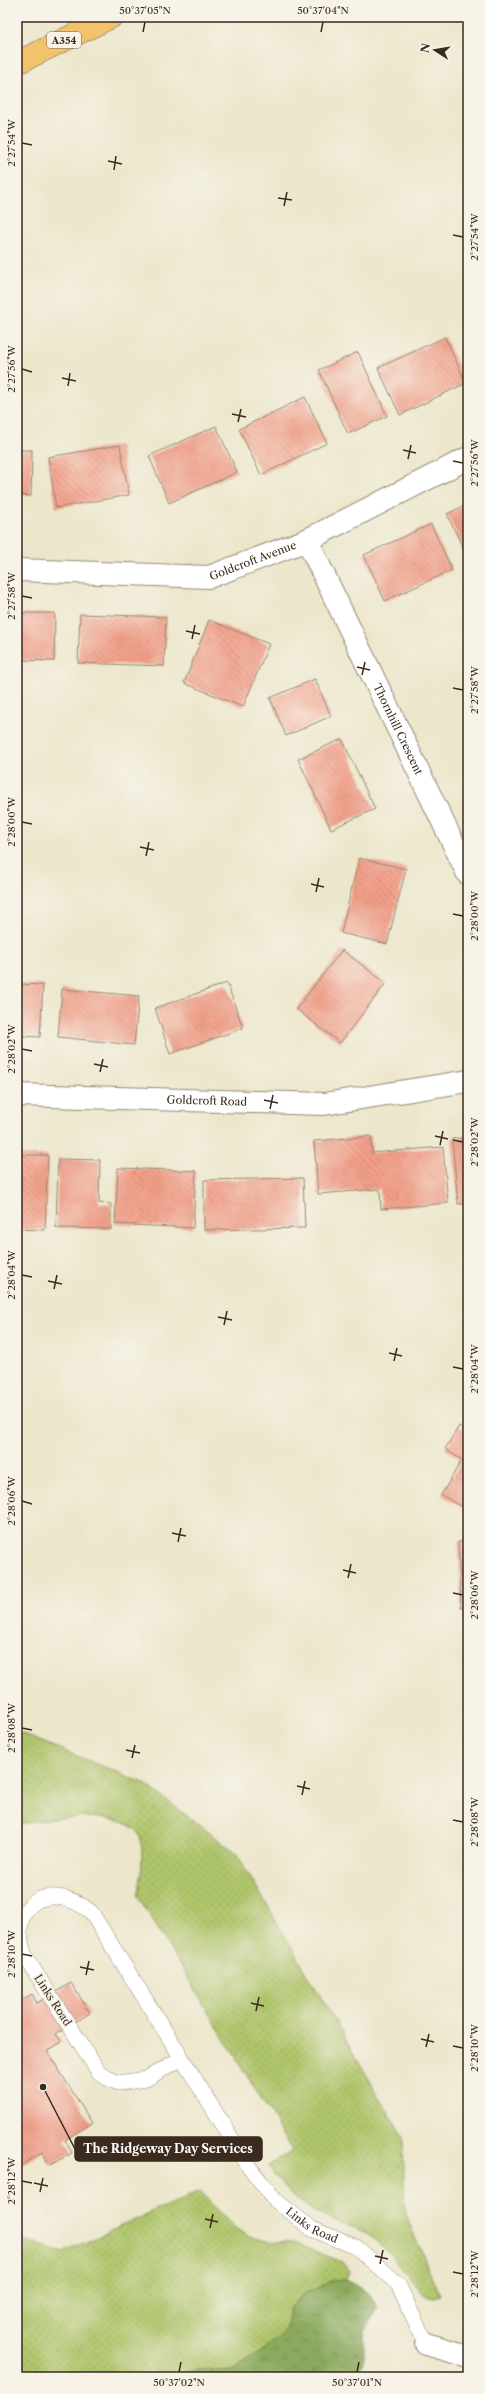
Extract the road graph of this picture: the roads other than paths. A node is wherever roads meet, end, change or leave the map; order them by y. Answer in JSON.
{"nodes":[{"id":1,"x":111,"y":17,"type":"edge"},
{"id":2,"x":17,"y":63,"type":"edge"},
{"id":3,"x":468,"y":458,"type":"edge"},
{"id":4,"x":307,"y":540,"type":"junction"},
{"id":5,"x":17,"y":570,"type":"edge"},
{"id":6,"x":468,"y":874,"type":"edge"},
{"id":7,"x":468,"y":1081,"type":"edge"},
{"id":8,"x":17,"y":1095,"type":"edge"},
{"id":9,"x":182,"y":2058,"type":"junction"},
{"id":10,"x":426,"y":2344,"type":"joint"},
{"id":11,"x":468,"y":2356,"type":"edge"}],
"edges":[{"from":1,"to":2,"type":"highway","number":"A354"},
{"from":3,"to":4,"type":"street","name":"Goldcroft Avenue"},
{"from":4,"to":5,"type":"street","name":"Goldcroft Avenue"},
{"from":4,"to":6,"type":"street","name":"Thornhill Crescent"},
{"from":7,"to":8,"type":"street","name":"Goldcroft Road"},
{"from":9,"to":9,"type":"lane","name":"Links Road"},
{"from":9,"to":10,"type":"lane","name":"Links Road"},
{"from":10,"to":11,"type":"street","name":"Links Road"}]}
